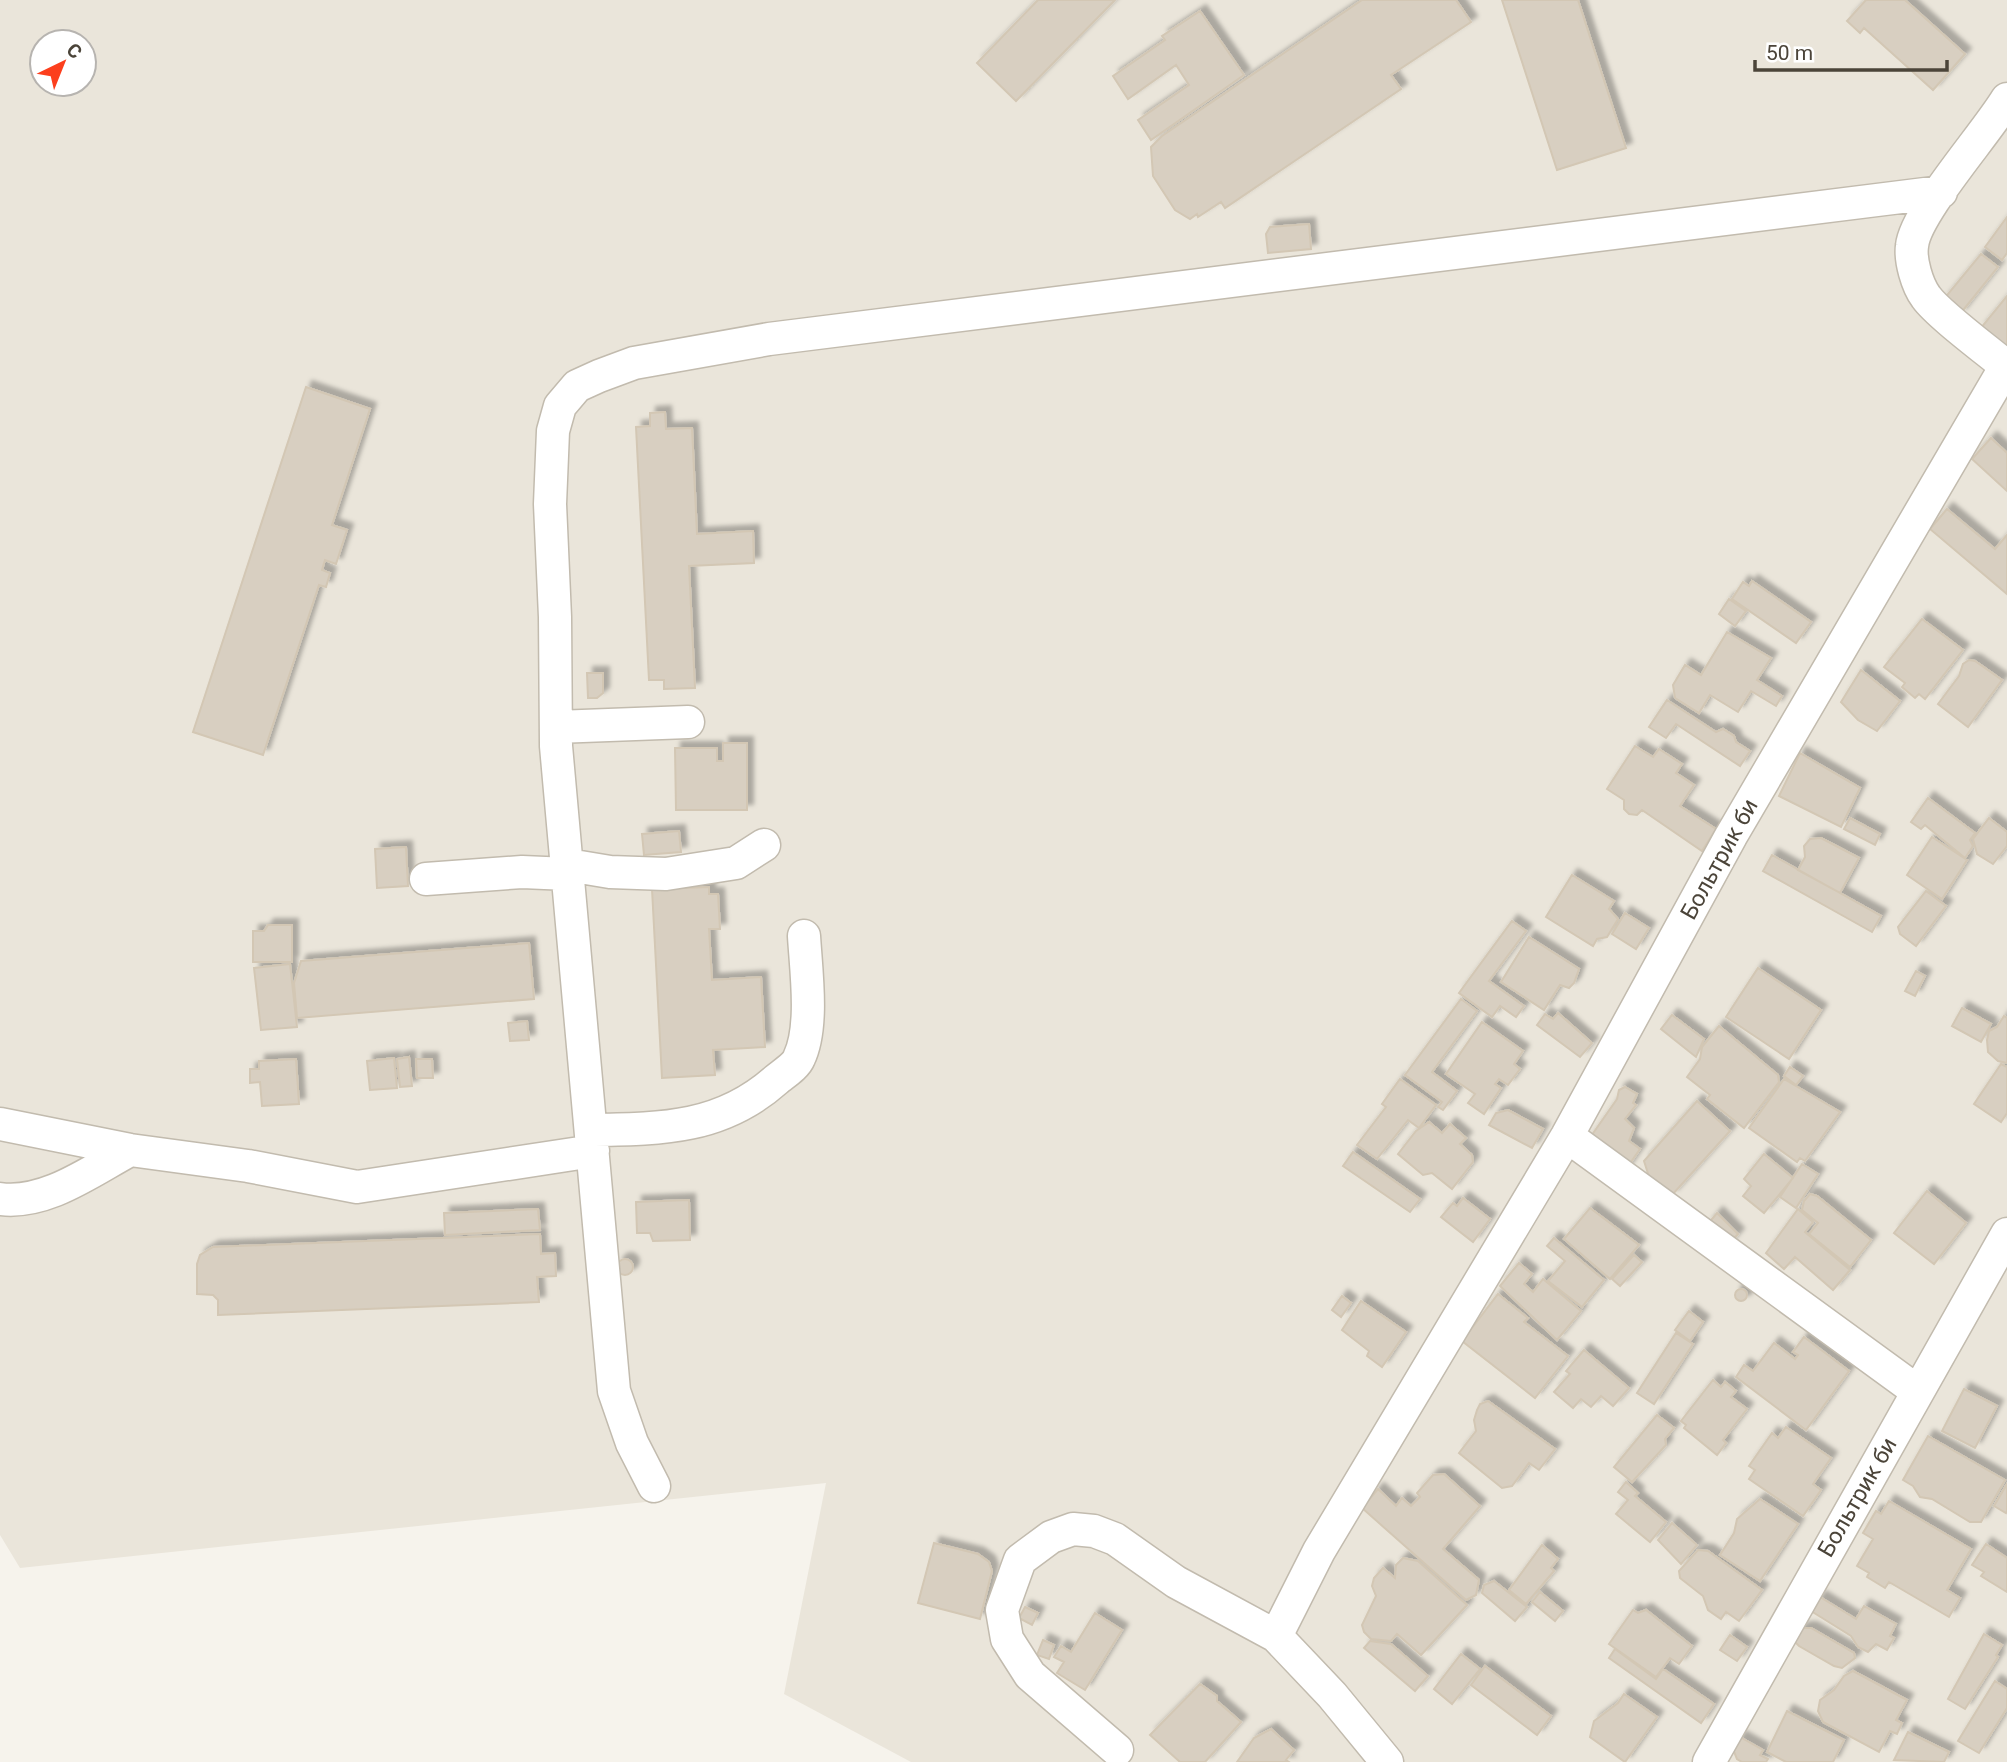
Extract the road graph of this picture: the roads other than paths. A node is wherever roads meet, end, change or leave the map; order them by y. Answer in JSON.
{"nodes":[{"id":1,"x":2007,"y":99,"type":"edge"},
{"id":2,"x":1941,"y":192,"type":"junction"},
{"id":3,"x":2006,"y":366,"type":"edge"},
{"id":4,"x":688,"y":722,"type":"dead end"},
{"id":5,"x":556,"y":727,"type":"junction"},
{"id":6,"x":764,"y":845,"type":"dead end"},
{"id":7,"x":568,"y":869,"type":"junction"},
{"id":8,"x":426,"y":879,"type":"dead end"},
{"id":9,"x":804,"y":936,"type":"dead end"},
{"id":10,"x":0,"y":1124,"type":"edge"},
{"id":11,"x":1567,"y":1136,"type":"junction"},
{"id":12,"x":592,"y":1141,"type":"junction"},
{"id":13,"x":130,"y":1150,"type":"junction"},
{"id":14,"x":0,"y":1199,"type":"edge"},
{"id":15,"x":2007,"y":1234,"type":"edge"},
{"id":16,"x":1917,"y":1391,"type":"junction"},
{"id":17,"x":654,"y":1486,"type":"dead end"},
{"id":18,"x":1276,"y":1636,"type":"junction"},
{"id":19,"x":1117,"y":1750,"type":"dead end"},
{"id":20,"x":1387,"y":1762,"type":"edge"},
{"id":21,"x":1709,"y":1762,"type":"edge"}],
"edges":[{"from":1,"to":2,"type":"street"},
{"from":2,"to":3,"type":"street"},
{"from":2,"to":5,"type":"street"},
{"from":3,"to":11,"type":"street","name":"Больтрик би"},
{"from":4,"to":5,"type":"street"},
{"from":5,"to":7,"type":"street"},
{"from":6,"to":7,"type":"street"},
{"from":7,"to":8,"type":"street"},
{"from":7,"to":12,"type":"street"},
{"from":9,"to":12,"type":"street"},
{"from":10,"to":13,"type":"street"},
{"from":11,"to":16,"type":"street"},
{"from":11,"to":18,"type":"street","name":"Больтрик би"},
{"from":12,"to":13,"type":"street"},
{"from":12,"to":17,"type":"street"},
{"from":13,"to":14,"type":"street"},
{"from":15,"to":16,"type":"street","name":"Больтрик би"},
{"from":16,"to":21,"type":"street","name":"Больтрик би"},
{"from":18,"to":19,"type":"street"},
{"from":18,"to":20,"type":"street"}]}
